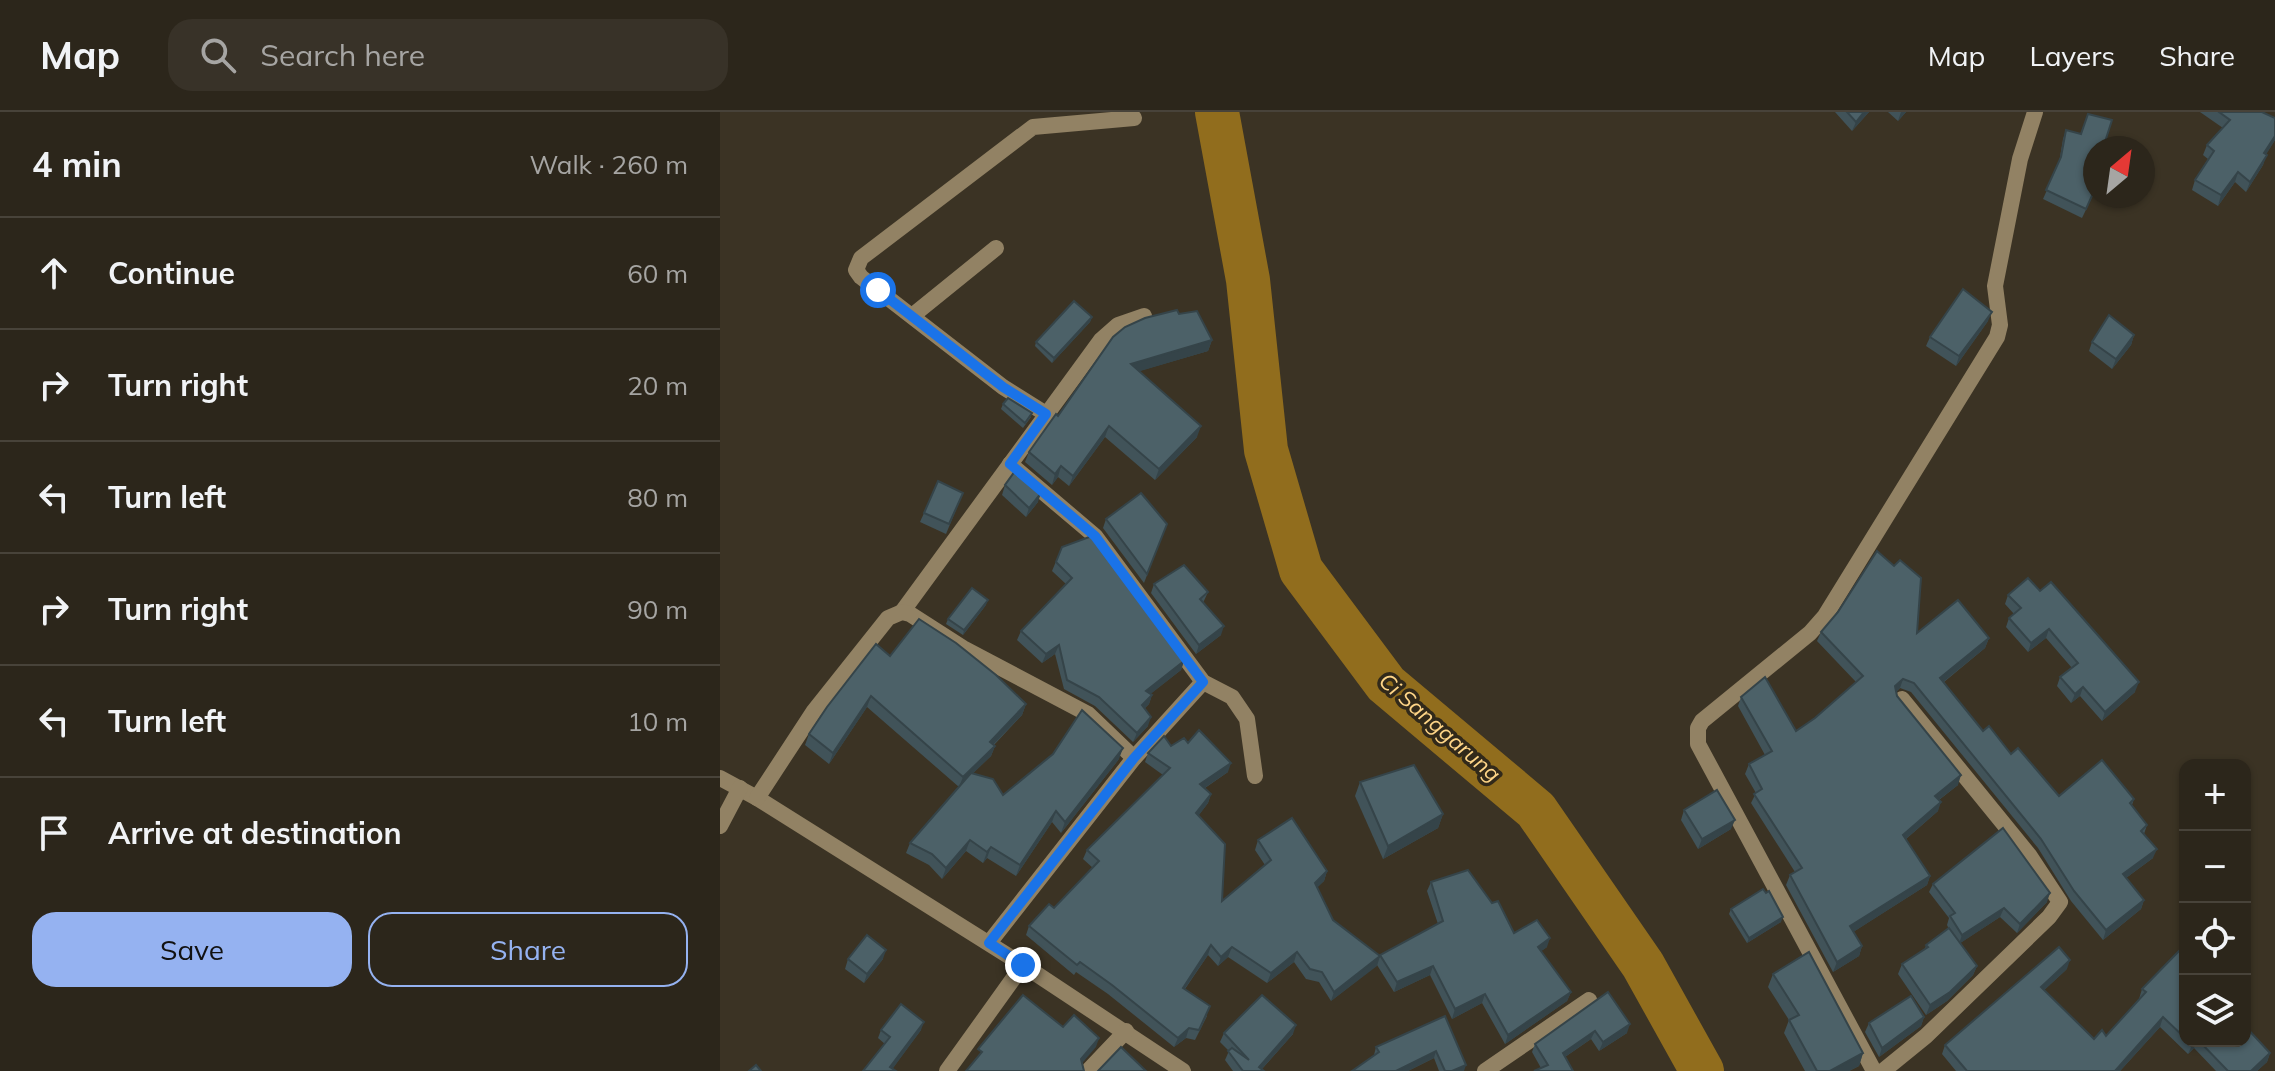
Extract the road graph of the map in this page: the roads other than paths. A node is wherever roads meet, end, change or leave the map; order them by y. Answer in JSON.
{"nodes":[{"id":1,"x":2035,"y":112,"type":"edge"},
{"id":2,"x":1134,"y":118,"type":"dead end"},
{"id":3,"x":996,"y":248,"type":"dead end"},
{"id":4,"x":912,"y":316,"type":"junction"},
{"id":5,"x":1144,"y":316,"type":"edge"},
{"id":6,"x":1046,"y":414,"type":"junction"},
{"id":7,"x":1010,"y":464,"type":"junction"},
{"id":8,"x":902,"y":612,"type":"junction"},
{"id":9,"x":1203,"y":682,"type":"junction"},
{"id":10,"x":1902,"y":699,"type":"edge"},
{"id":11,"x":1134,"y":758,"type":"junction"},
{"id":12,"x":1255,"y":776,"type":"dead end"},
{"id":13,"x":720,"y":778,"type":"edge"},
{"id":14,"x":740,"y":788,"type":"junction"},
{"id":15,"x":757,"y":798,"type":"junction"},
{"id":16,"x":720,"y":826,"type":"edge"},
{"id":17,"x":989,"y":943,"type":"junction"},
{"id":18,"x":1023,"y":965,"type":"junction"},
{"id":19,"x":1589,"y":1000,"type":"dead end"},
{"id":20,"x":1126,"y":1031,"type":"junction"},
{"id":21,"x":947,"y":1071,"type":"edge"},
{"id":22,"x":1088,"y":1071,"type":"edge"},
{"id":23,"x":1183,"y":1071,"type":"edge"},
{"id":24,"x":1485,"y":1071,"type":"edge"},
{"id":25,"x":1874,"y":1071,"type":"edge"},
{"id":26,"x":1883,"y":1071,"type":"edge"}],
"edges":[{"from":1,"to":25,"type":"street"},
{"from":2,"to":4,"type":"street"},
{"from":3,"to":4,"type":"street"},
{"from":4,"to":6,"type":"street"},
{"from":5,"to":6,"type":"street"},
{"from":6,"to":7,"type":"street"},
{"from":7,"to":8,"type":"street"},
{"from":7,"to":9,"type":"street"},
{"from":8,"to":11,"type":"street"},
{"from":8,"to":15,"type":"street"},
{"from":9,"to":11,"type":"street"},
{"from":9,"to":12,"type":"street"},
{"from":10,"to":26,"type":"street"},
{"from":11,"to":17,"type":"street"},
{"from":13,"to":14,"type":"street"},
{"from":14,"to":15,"type":"street"},
{"from":14,"to":16,"type":"street"},
{"from":15,"to":17,"type":"street"},
{"from":17,"to":18,"type":"street"},
{"from":18,"to":20,"type":"street"},
{"from":18,"to":21,"type":"street"},
{"from":19,"to":24,"type":"street"},
{"from":20,"to":22,"type":"street"},
{"from":20,"to":23,"type":"street"}]}
